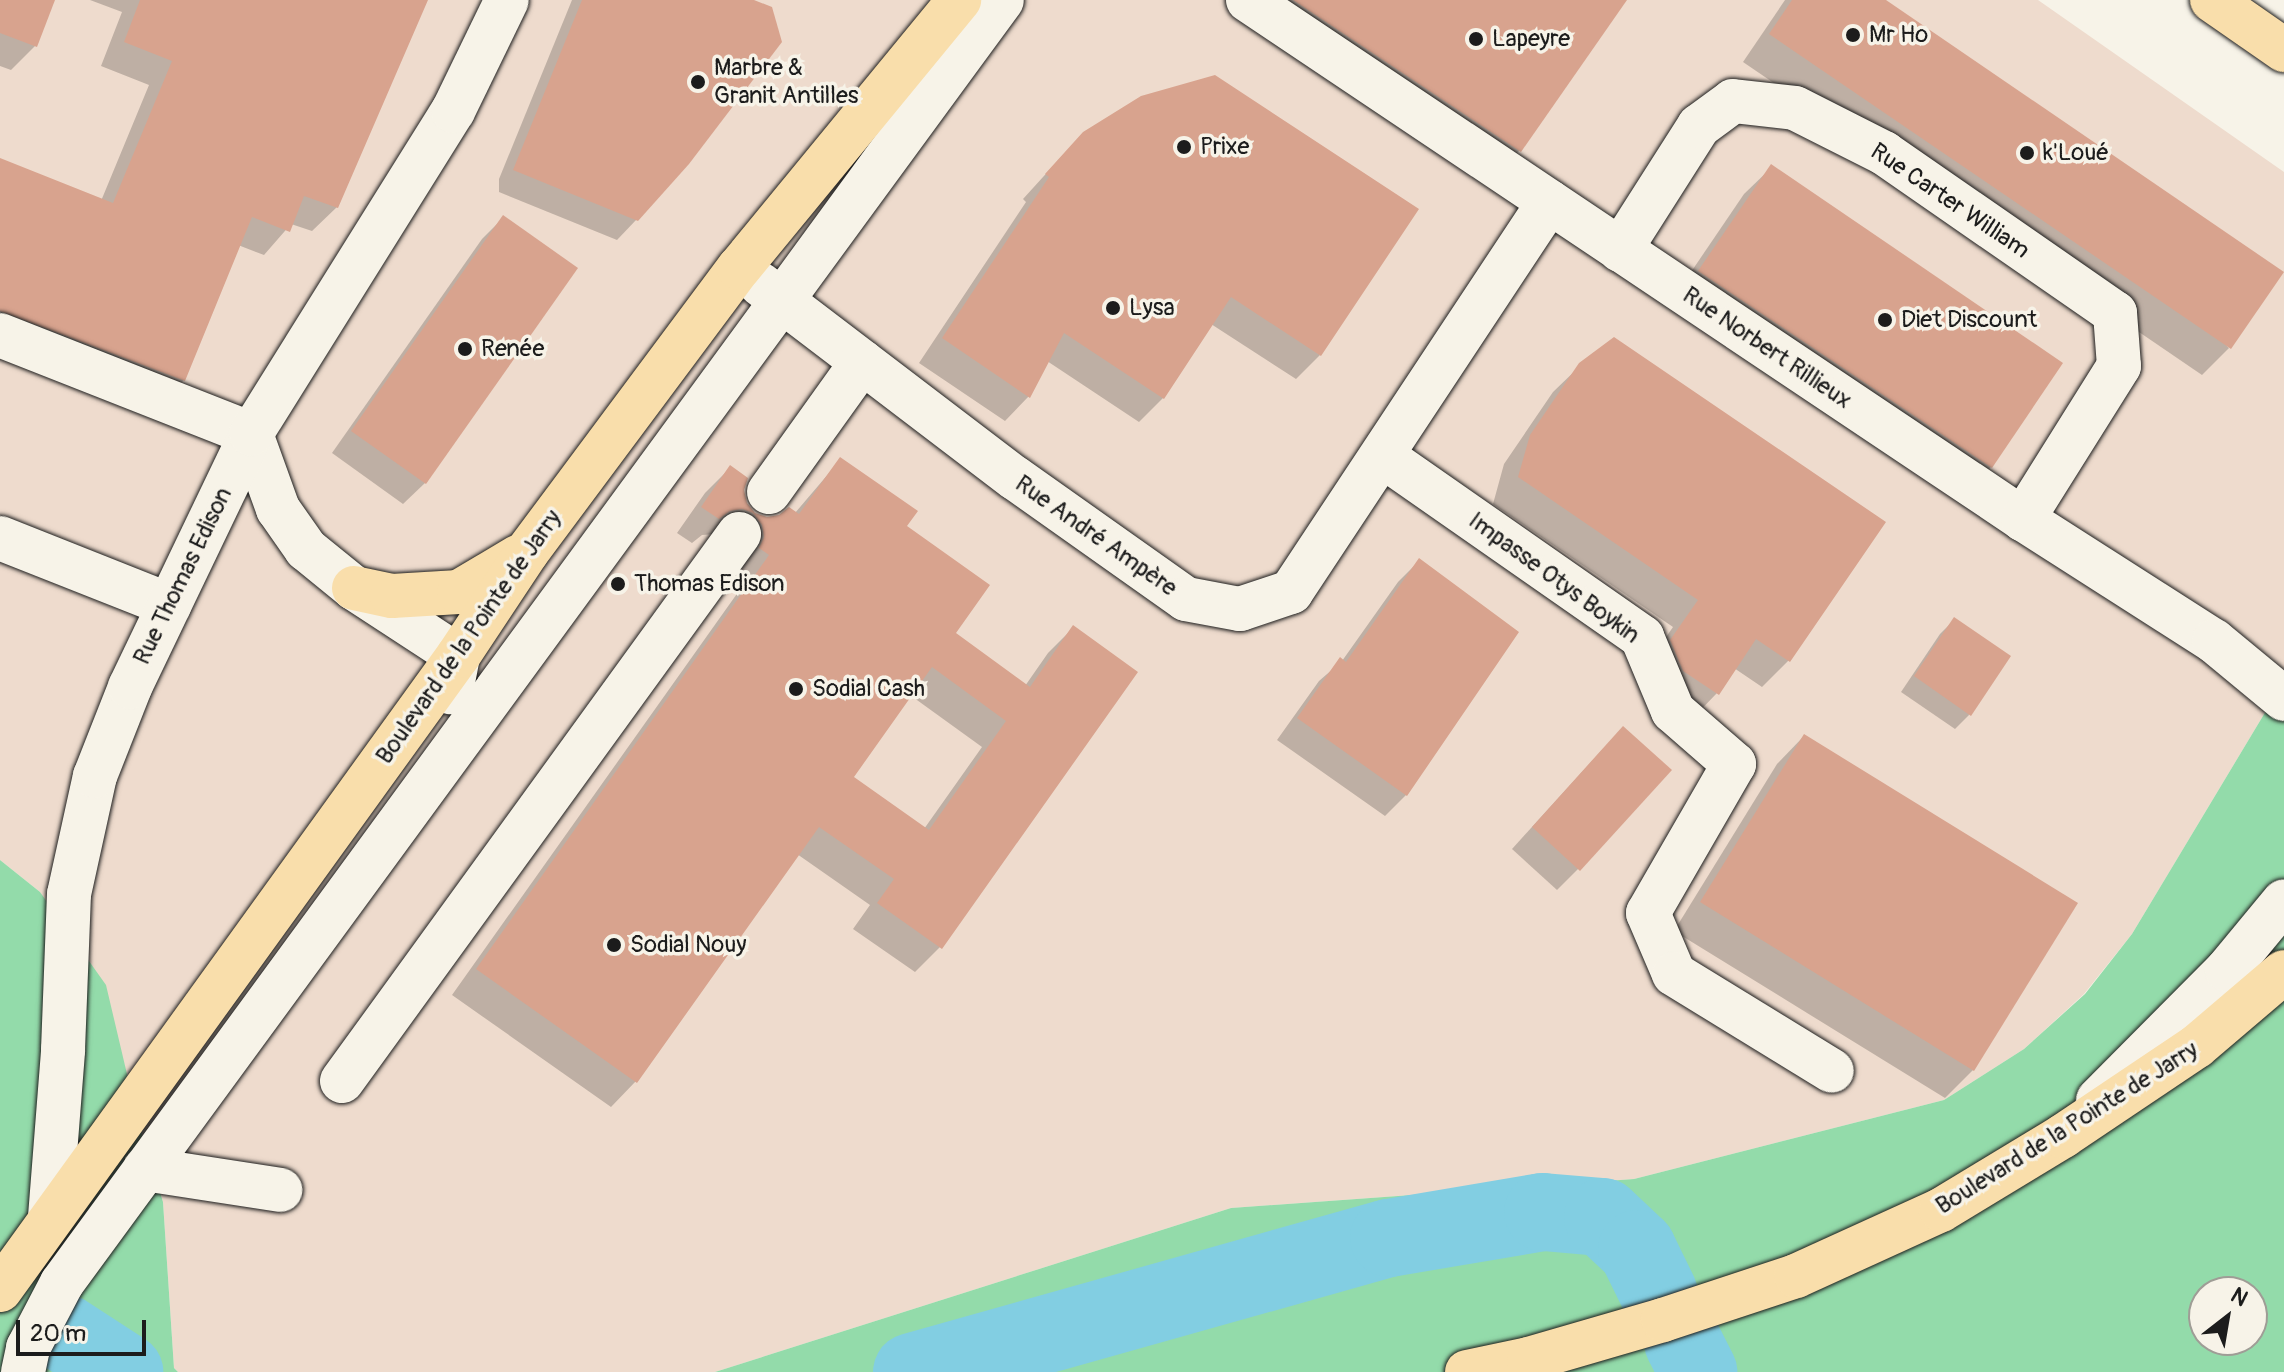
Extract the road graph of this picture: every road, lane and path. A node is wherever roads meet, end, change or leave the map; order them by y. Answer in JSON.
{"nodes":[{"id":1,"x":507,"y":0,"type":"edge"},
{"id":2,"x":959,"y":0,"type":"edge"},
{"id":3,"x":1002,"y":0,"type":"edge"},
{"id":4,"x":1248,"y":0,"type":"edge"},
{"id":5,"x":2212,"y":0,"type":"edge"},
{"id":6,"x":2284,"y":50,"type":"edge"},
{"id":7,"x":1549,"y":202,"type":"junction"},
{"id":8,"x":1620,"y":250,"type":"junction"},
{"id":9,"x":739,"y":268,"type":"junction"},
{"id":10,"x":782,"y":301,"type":"junction"},
{"id":11,"x":0,"y":335,"type":"edge"},
{"id":12,"x":862,"y":362,"type":"junction"},
{"id":13,"x":251,"y":434,"type":"junction"},
{"id":14,"x":1384,"y":457,"type":"junction"},
{"id":15,"x":769,"y":492,"type":"dead end"},
{"id":16,"x":2023,"y":519,"type":"junction"},
{"id":17,"x":739,"y":534,"type":"dead end"},
{"id":18,"x":0,"y":538,"type":"edge"},
{"id":19,"x":527,"y":552,"type":"junction"},
{"id":20,"x":354,"y":588,"type":"junction"},
{"id":21,"x":169,"y":605,"type":"junction"},
{"id":22,"x":458,"y":656,"type":"junction"},
{"id":23,"x":2284,"y":699,"type":"edge"},
{"id":24,"x":437,"y":773,"type":"junction"},
{"id":25,"x":2284,"y":901,"type":"edge"},
{"id":26,"x":2284,"y":972,"type":"edge"},
{"id":27,"x":1832,"y":1071,"type":"dead end"},
{"id":28,"x":342,"y":1081,"type":"dead end"},
{"id":29,"x":2063,"y":1136,"type":"junction"},
{"id":30,"x":145,"y":1169,"type":"junction"},
{"id":31,"x":280,"y":1190,"type":"dead end"},
{"id":32,"x":50,"y":1217,"type":"junction"},
{"id":33,"x":0,"y":1290,"type":"edge"},
{"id":34,"x":23,"y":1372,"type":"edge"},
{"id":35,"x":1467,"y":1372,"type":"edge"}],
"edges":[{"from":1,"to":13,"type":"street","name":"Rue Thomas Edison"},
{"from":2,"to":9,"type":"main road","name":"Boulevard de la Pointe de Jarry"},
{"from":3,"to":10,"type":"street"},
{"from":4,"to":7,"type":"street","name":"Rue Norbert Rillieux"},
{"from":5,"to":6,"type":"main road"},
{"from":7,"to":8,"type":"street","name":"Rue Norbert Rillieux"},
{"from":7,"to":14,"type":"street","name":"Rue André Ampère"},
{"from":8,"to":16,"type":"street","name":"Rue Norbert Rillieux"},
{"from":8,"to":16,"type":"street","name":"Rue Carter William"},
{"from":9,"to":10,"type":"street","name":"Rue André Ampère"},
{"from":9,"to":19,"type":"main road","name":"Boulevard de la Pointe de Jarry"},
{"from":10,"to":12,"type":"street","name":"Rue André Ampère"},
{"from":10,"to":24,"type":"street"},
{"from":11,"to":13,"type":"street"},
{"from":12,"to":14,"type":"street","name":"Rue André Ampère"},
{"from":12,"to":15,"type":"street"},
{"from":13,"to":20,"type":"street"},
{"from":13,"to":21,"type":"street","name":"Rue Thomas Edison"},
{"from":14,"to":27,"type":"street","name":"Impasse Otys Boykin"},
{"from":16,"to":23,"type":"street","name":"Rue Norbert Rillieux"},
{"from":17,"to":28,"type":"street"},
{"from":18,"to":21,"type":"street"},
{"from":19,"to":20,"type":"main road"},
{"from":19,"to":22,"type":"main road","name":"Boulevard de la Pointe de Jarry"},
{"from":20,"to":22,"type":"street"},
{"from":21,"to":32,"type":"street","name":"Rue Thomas Edison"},
{"from":22,"to":24,"type":"street"},
{"from":22,"to":32,"type":"main road","name":"Boulevard de la Pointe de Jarry"},
{"from":24,"to":30,"type":"street"},
{"from":25,"to":29,"type":"street"},
{"from":26,"to":29,"type":"main road","name":"Boulevard de la Pointe de Jarry"},
{"from":29,"to":35,"type":"main road","name":"Boulevard de la Pointe de Jarry"},
{"from":30,"to":31,"type":"street"},
{"from":30,"to":34,"type":"street"},
{"from":32,"to":33,"type":"main road","name":"Boulevard de la Pointe de Jarry"}]}
